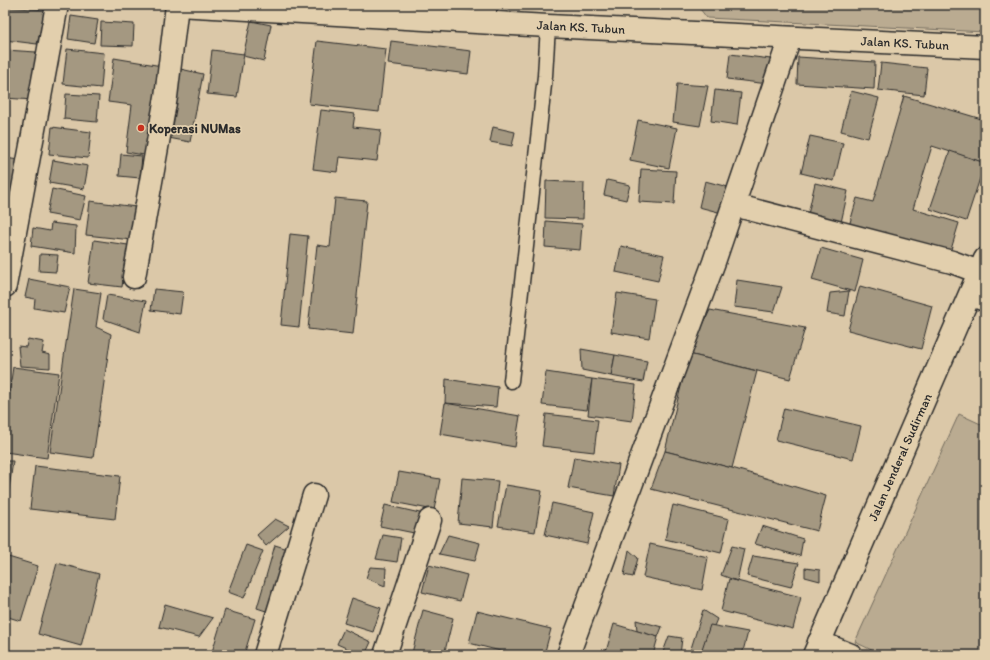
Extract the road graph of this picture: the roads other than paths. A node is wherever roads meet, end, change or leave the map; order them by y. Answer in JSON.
{"nodes":[{"id":1,"x":57,"y":5,"type":"edge"},
{"id":2,"x":177,"y":5,"type":"edge"},
{"id":3,"x":485,"y":14,"type":"edge"},
{"id":4,"x":548,"y":26,"type":"junction"},
{"id":5,"x":790,"y":38,"type":"junction"},
{"id":6,"x":985,"y":47,"type":"edge"},
{"id":7,"x":734,"y":205,"type":"junction"},
{"id":8,"x":12,"y":207,"type":"edge"},
{"id":9,"x":982,"y":266,"type":"edge"},
{"id":10,"x":134,"y":276,"type":"dead end"},
{"id":11,"x":5,"y":286,"type":"edge"},
{"id":12,"x":978,"y":297,"type":"edge"},
{"id":13,"x":511,"y":381,"type":"dead end"},
{"id":14,"x":314,"y":495,"type":"dead end"},
{"id":15,"x":430,"y":520,"type":"dead end"},
{"id":16,"x":817,"y":649,"type":"edge"},
{"id":17,"x":265,"y":655,"type":"edge"},
{"id":18,"x":385,"y":655,"type":"edge"},
{"id":19,"x":568,"y":655,"type":"edge"},
{"id":20,"x":851,"y":655,"type":"edge"}],
"edges":[{"from":1,"to":8,"type":"street"},
{"from":2,"to":3,"type":"street","name":"Jalan KS. Tubun"},
{"from":2,"to":10,"type":"street"},
{"from":3,"to":4,"type":"street","name":"Jalan KS. Tubun"},
{"from":4,"to":5,"type":"street","name":"Jalan KS. Tubun"},
{"from":4,"to":13,"type":"lane"},
{"from":5,"to":6,"type":"street","name":"Jalan KS. Tubun"},
{"from":5,"to":7,"type":"street"},
{"from":7,"to":9,"type":"street"},
{"from":7,"to":19,"type":"street"},
{"from":8,"to":11,"type":"street"},
{"from":9,"to":12,"type":"street","name":"Jalan Jenderal Sudirman"},
{"from":12,"to":16,"type":"street","name":"Jalan Jenderal Sudirman"},
{"from":14,"to":17,"type":"street"},
{"from":15,"to":18,"type":"street"},
{"from":16,"to":20,"type":"street"}]}
